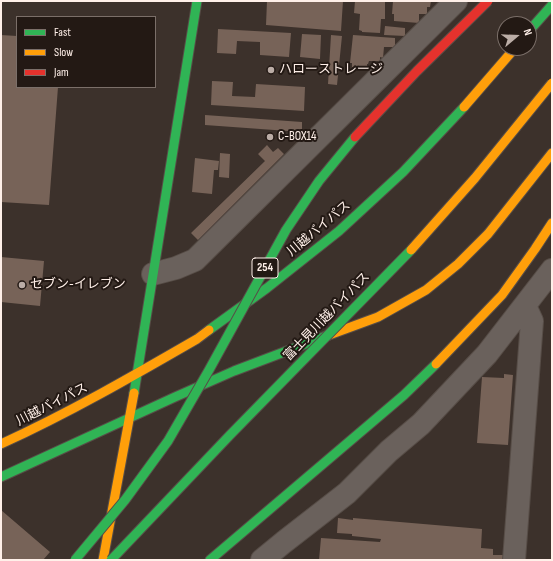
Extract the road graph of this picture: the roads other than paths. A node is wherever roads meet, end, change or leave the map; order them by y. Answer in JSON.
{"nodes":[{"id":1,"x":197,"y":1,"type":"edge"},
{"id":2,"x":456,"y":1,"type":"edge"},
{"id":3,"x":488,"y":1,"type":"edge"},
{"id":4,"x":552,"y":5,"type":"edge"},
{"id":5,"x":537,"y":22,"type":"edge"},
{"id":6,"x":507,"y":56,"type":"edge"},
{"id":7,"x":552,"y":83,"type":"edge"},
{"id":8,"x":552,"y":153,"type":"edge"},
{"id":9,"x":552,"y":223,"type":"edge"},
{"id":10,"x":552,"y":270,"type":"edge"},
{"id":11,"x":153,"y":274,"type":"junction"},
{"id":12,"x":525,"y":306,"type":"junction"},
{"id":13,"x":137,"y":374,"type":"junction"},
{"id":14,"x":130,"y":418,"type":"junction"},
{"id":15,"x":1,"y":444,"type":"edge"},
{"id":16,"x":1,"y":477,"type":"edge"},
{"id":17,"x":75,"y":560,"type":"edge"},
{"id":18,"x":103,"y":560,"type":"edge"},
{"id":19,"x":110,"y":560,"type":"edge"},
{"id":20,"x":210,"y":560,"type":"edge"},
{"id":21,"x":262,"y":560,"type":"edge"},
{"id":22,"x":514,"y":560,"type":"edge"}],
"edges":[{"from":1,"to":11,"type":"main road"},
{"from":2,"to":11,"type":"street"},
{"from":3,"to":17,"type":"main road","number":"254","bridge":true},
{"from":4,"to":5,"type":"main road"},
{"from":6,"to":13,"type":"main road","name":"川越バイパス","number":"254"},
{"from":7,"to":19,"type":"main road","name":"富士見川越バイパス","bridge":true},
{"from":8,"to":14,"type":"main road"},
{"from":9,"to":20,"type":"main road"},
{"from":10,"to":12,"type":"street"},
{"from":11,"to":13,"type":"main road"},
{"from":12,"to":21,"type":"street"},
{"from":12,"to":22,"type":"street"},
{"from":13,"to":14,"type":"main road"},
{"from":13,"to":15,"type":"main road","name":"川越バイパス","number":"254"},
{"from":14,"to":16,"type":"main road"},
{"from":14,"to":18,"type":"main road"}]}
